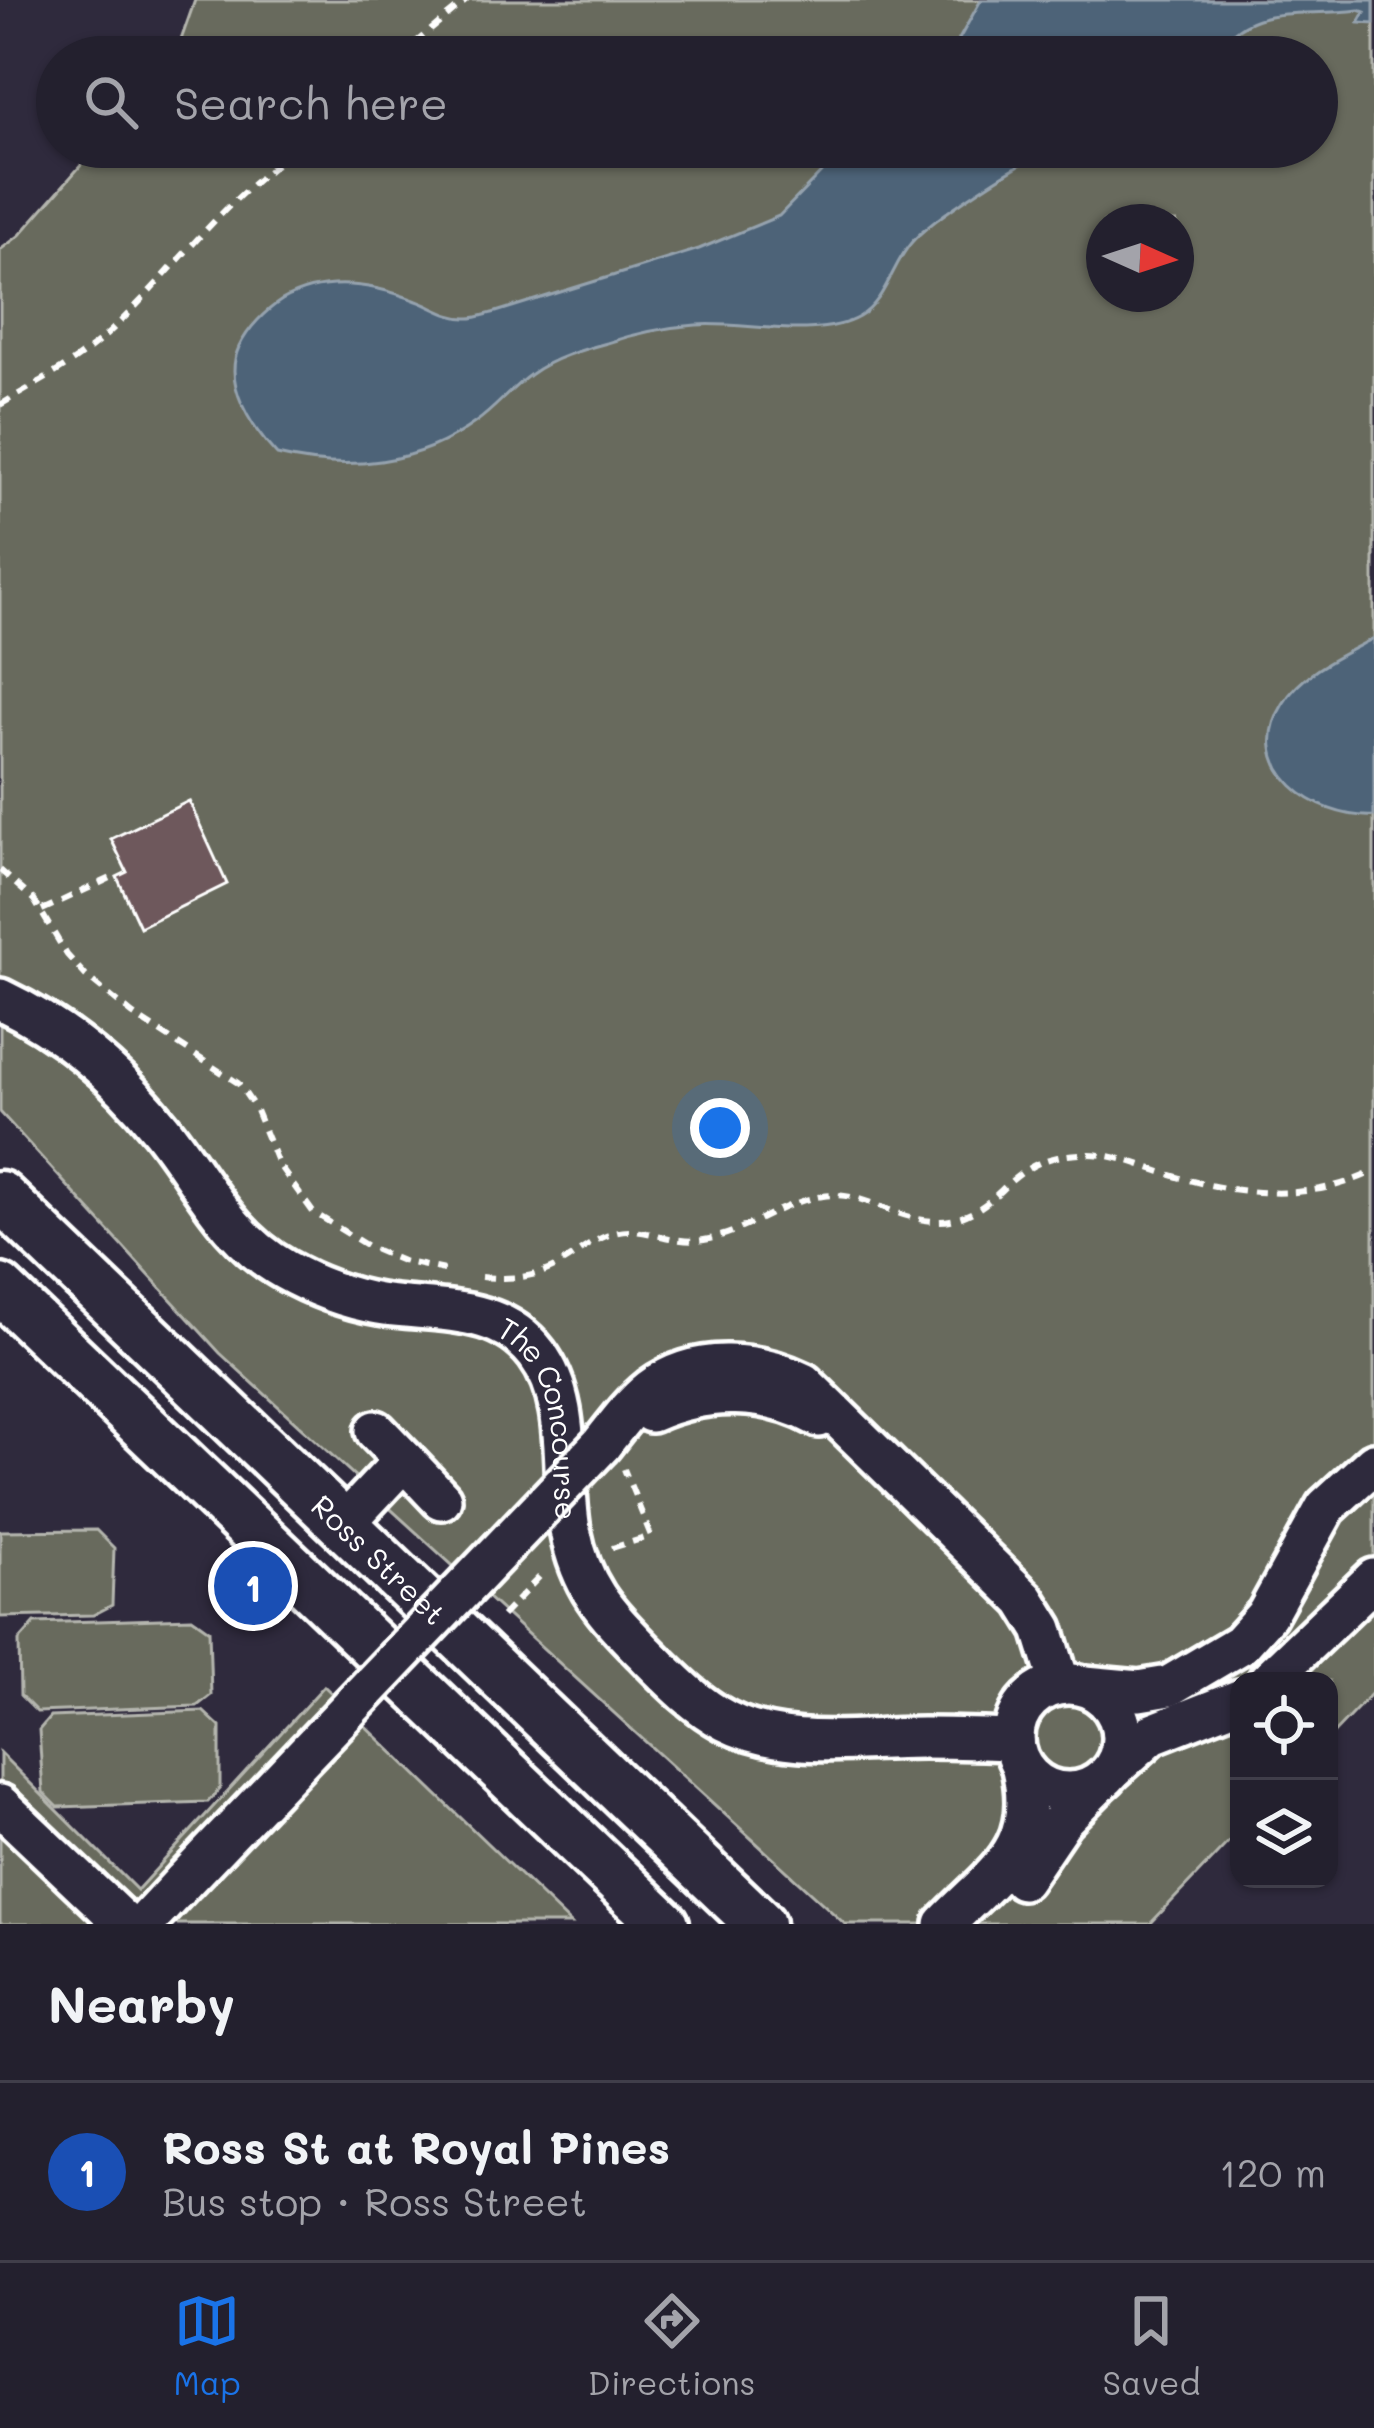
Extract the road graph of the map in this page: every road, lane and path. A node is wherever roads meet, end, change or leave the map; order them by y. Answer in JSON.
{"nodes":[{"id":1,"x":467,"y":0,"type":"edge"},
{"id":2,"x":423,"y":36,"type":"edge"},
{"id":3,"x":271,"y":168,"type":"edge"},
{"id":4,"x":0,"y":405,"type":"edge"},
{"id":5,"x":0,"y":869,"type":"edge"},
{"id":6,"x":113,"y":878,"type":"dead end"},
{"id":7,"x":42,"y":910,"type":"junction"},
{"id":8,"x":0,"y":999,"type":"edge"},
{"id":9,"x":1374,"y":1171,"type":"edge"},
{"id":10,"x":0,"y":1196,"type":"edge"},
{"id":11,"x":459,"y":1273,"type":"dead end"},
{"id":12,"x":478,"y":1276,"type":"dead end"},
{"id":13,"x":0,"y":1289,"type":"edge"},
{"id":14,"x":376,"y":1431,"type":"dead end"},
{"id":15,"x":612,"y":1455,"type":"junction"},
{"id":16,"x":404,"y":1460,"type":"junction"},
{"id":17,"x":1374,"y":1463,"type":"edge"},
{"id":18,"x":441,"y":1499,"type":"dead end"},
{"id":19,"x":343,"y":1526,"type":"junction"},
{"id":20,"x":603,"y":1550,"type":"dead end"},
{"id":21,"x":553,"y":1563,"type":"dead end"},
{"id":22,"x":1374,"y":1579,"type":"edge"},
{"id":23,"x":502,"y":1616,"type":"dead end"},
{"id":24,"x":1277,"y":1672,"type":"edge"},
{"id":25,"x":1073,"y":1684,"type":"junction"},
{"id":26,"x":1230,"y":1704,"type":"edge"},
{"id":27,"x":1018,"y":1754,"type":"junction"},
{"id":28,"x":1106,"y":1777,"type":"junction"},
{"id":29,"x":0,"y":1805,"type":"edge"},
{"id":30,"x":125,"y":1924,"type":"edge"},
{"id":31,"x":144,"y":1924,"type":"edge"},
{"id":32,"x":664,"y":1924,"type":"edge"},
{"id":33,"x":760,"y":1924,"type":"edge"},
{"id":34,"x":945,"y":1924,"type":"edge"},
{"id":35,"x":981,"y":1924,"type":"edge"}],
"edges":[{"from":1,"to":2,"type":"path"},
{"from":3,"to":4,"type":"path"},
{"from":5,"to":7,"type":"path"},
{"from":6,"to":7,"type":"path"},
{"from":7,"to":11,"type":"path"},
{"from":8,"to":27,"type":"street","name":"The Concourse"},
{"from":9,"to":12,"type":"path"},
{"from":10,"to":19,"type":"main road","name":"Ross Street"},
{"from":13,"to":32,"type":"main road"},
{"from":14,"to":16,"type":"street"},
{"from":15,"to":20,"type":"path"},
{"from":15,"to":25,"type":"street"},
{"from":15,"to":31,"type":"street","bridge":true},
{"from":16,"to":18,"type":"street"},
{"from":16,"to":19,"type":"street"},
{"from":17,"to":25,"type":"street"},
{"from":19,"to":33,"type":"main road","name":"Ross Street"},
{"from":21,"to":23,"type":"path"},
{"from":22,"to":24,"type":"street"},
{"from":25,"to":27,"type":"street"},
{"from":25,"to":28,"type":"street"},
{"from":26,"to":28,"type":"street"},
{"from":27,"to":28,"type":"street"},
{"from":27,"to":34,"type":"street"},
{"from":28,"to":35,"type":"street"},
{"from":29,"to":30,"type":"street"}]}
